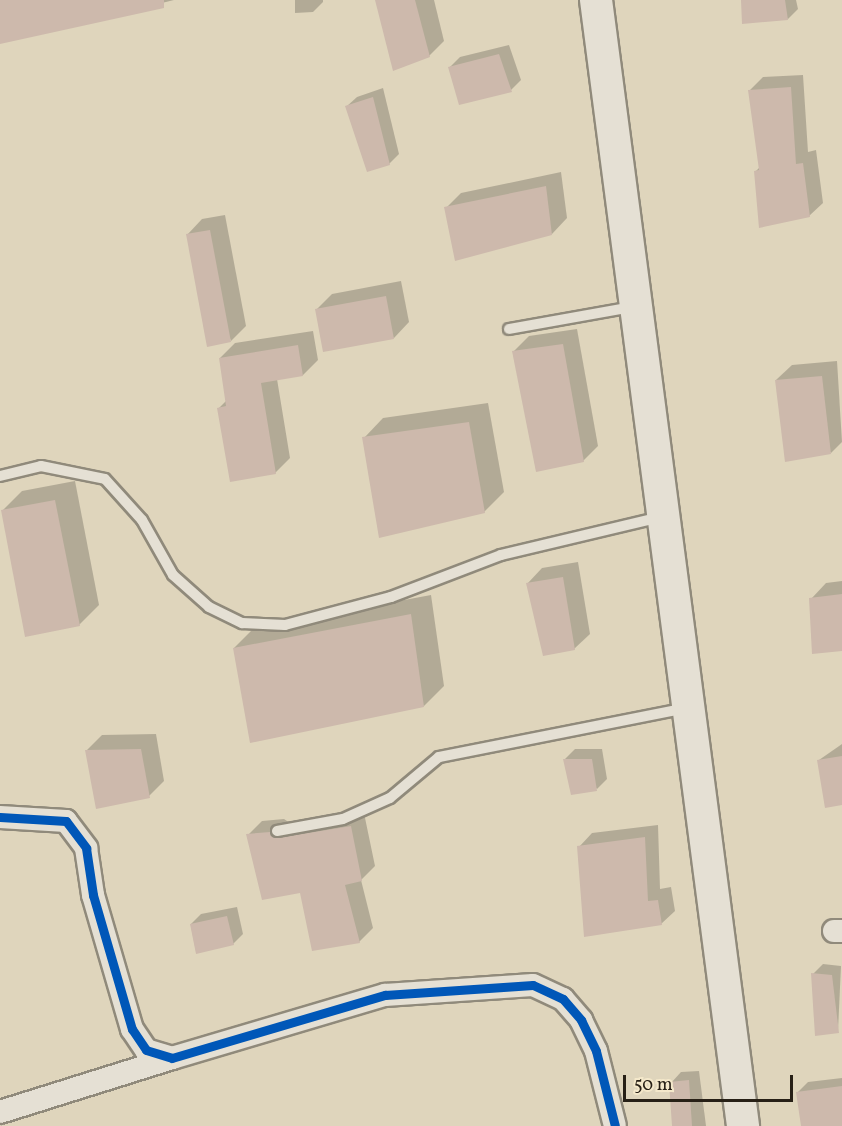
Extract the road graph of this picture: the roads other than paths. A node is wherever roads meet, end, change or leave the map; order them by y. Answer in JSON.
{"nodes":[{"id":1,"x":596,"y":0,"type":"edge"},
{"id":2,"x":638,"y":306,"type":"junction"},
{"id":3,"x":509,"y":329,"type":"dead end"},
{"id":4,"x":0,"y":476,"type":"edge"},
{"id":5,"x":666,"y":516,"type":"junction"},
{"id":6,"x":686,"y":708,"type":"junction"},
{"id":7,"x":0,"y":817,"type":"edge"},
{"id":8,"x":277,"y":831,"type":"dead end"},
{"id":9,"x":172,"y":1058,"type":"junction"},
{"id":10,"x":0,"y":1112,"type":"edge"},
{"id":11,"x":615,"y":1126,"type":"edge"},
{"id":12,"x":743,"y":1126,"type":"edge"}],
"edges":[{"from":1,"to":2,"type":"main road"},
{"from":2,"to":3,"type":"lane"},
{"from":2,"to":5,"type":"main road"},
{"from":4,"to":5,"type":"lane"},
{"from":5,"to":6,"type":"main road"},
{"from":6,"to":8,"type":"lane"},
{"from":6,"to":12,"type":"main road"},
{"from":7,"to":9,"type":"street"},
{"from":9,"to":10,"type":"street"},
{"from":9,"to":11,"type":"street"}]}
